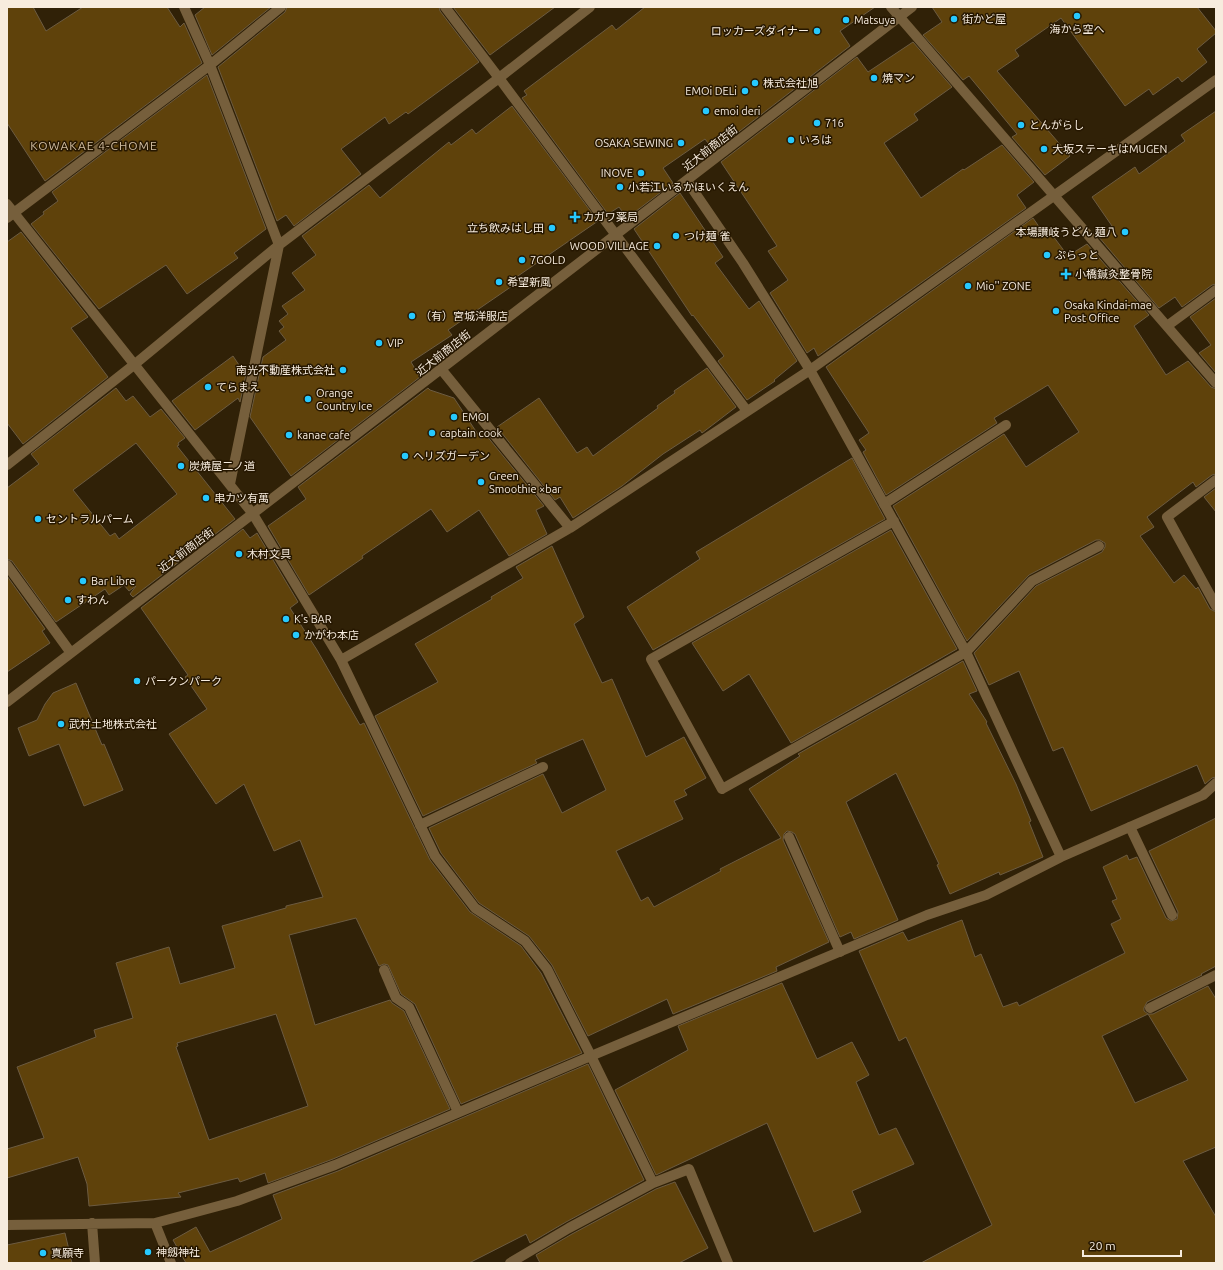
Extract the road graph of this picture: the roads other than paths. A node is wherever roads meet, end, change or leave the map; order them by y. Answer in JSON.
{"nodes":[{"id":1,"x":184,"y":7,"type":"edge"},
{"id":2,"x":281,"y":7,"type":"edge"},
{"id":3,"x":445,"y":7,"type":"edge"},
{"id":4,"x":590,"y":7,"type":"edge"},
{"id":5,"x":891,"y":7,"type":"edge"},
{"id":6,"x":912,"y":7,"type":"edge"},
{"id":7,"x":899,"y":17,"type":"junction"},
{"id":8,"x":210,"y":65,"type":"junction"},
{"id":9,"x":499,"y":78,"type":"junction"},
{"id":10,"x":1216,"y":80,"type":"edge"},
{"id":11,"x":687,"y":181,"type":"junction"},
{"id":12,"x":1055,"y":195,"type":"junction"},
{"id":13,"x":9,"y":211,"type":"edge"},
{"id":14,"x":615,"y":234,"type":"junction"},
{"id":15,"x":279,"y":246,"type":"junction"},
{"id":16,"x":1216,"y":290,"type":"edge"},
{"id":17,"x":1167,"y":326,"type":"junction"},
{"id":18,"x":135,"y":364,"type":"junction"},
{"id":19,"x":441,"y":369,"type":"junction"},
{"id":20,"x":810,"y":370,"type":"junction"},
{"id":21,"x":1216,"y":383,"type":"edge"},
{"id":22,"x":747,"y":411,"type":"junction"},
{"id":23,"x":1006,"y":425,"type":"dead end"},
{"id":24,"x":7,"y":465,"type":"edge"},
{"id":25,"x":1216,"y":480,"type":"edge"},
{"id":26,"x":230,"y":484,"type":"junction"},
{"id":27,"x":884,"y":504,"type":"junction"},
{"id":28,"x":253,"y":514,"type":"junction"},
{"id":29,"x":894,"y":522,"type":"junction"},
{"id":30,"x":570,"y":528,"type":"junction"},
{"id":31,"x":1098,"y":546,"type":"dead end"},
{"id":32,"x":7,"y":565,"type":"edge"},
{"id":33,"x":1216,"y":606,"type":"edge"},
{"id":34,"x":966,"y":652,"type":"junction"},
{"id":35,"x":71,"y":653,"type":"junction"},
{"id":36,"x":341,"y":660,"type":"junction"},
{"id":37,"x":7,"y":702,"type":"edge"},
{"id":38,"x":543,"y":767,"type":"dead end"},
{"id":39,"x":1216,"y":783,"type":"edge"},
{"id":40,"x":420,"y":824,"type":"junction"},
{"id":41,"x":1130,"y":827,"type":"junction"},
{"id":42,"x":789,"y":837,"type":"dead end"},
{"id":43,"x":1061,"y":857,"type":"junction"},
{"id":44,"x":1172,"y":915,"type":"dead end"},
{"id":45,"x":840,"y":952,"type":"junction"},
{"id":46,"x":384,"y":970,"type":"dead end"},
{"id":47,"x":1216,"y":975,"type":"edge"},
{"id":48,"x":1150,"y":1008,"type":"dead end"},
{"id":49,"x":592,"y":1056,"type":"junction"},
{"id":50,"x":458,"y":1112,"type":"junction"},
{"id":51,"x":653,"y":1183,"type":"junction"},
{"id":52,"x":92,"y":1223,"type":"junction"},
{"id":53,"x":155,"y":1223,"type":"junction"},
{"id":54,"x":7,"y":1225,"type":"edge"},
{"id":55,"x":95,"y":1263,"type":"edge"},
{"id":56,"x":171,"y":1263,"type":"edge"},
{"id":57,"x":510,"y":1263,"type":"edge"},
{"id":58,"x":728,"y":1263,"type":"edge"}],
"edges":[{"from":1,"to":8,"type":"street"},
{"from":2,"to":8,"type":"street"},
{"from":3,"to":9,"type":"street"},
{"from":4,"to":9,"type":"street"},
{"from":5,"to":7,"type":"street"},
{"from":6,"to":7,"type":"street","name":"近大前商店街"},
{"from":7,"to":11,"type":"street","name":"近大前商店街"},
{"from":7,"to":12,"type":"street"},
{"from":8,"to":13,"type":"street"},
{"from":8,"to":15,"type":"street"},
{"from":9,"to":14,"type":"street"},
{"from":9,"to":15,"type":"street"},
{"from":10,"to":12,"type":"street"},
{"from":11,"to":14,"type":"street","name":"近大前商店街"},
{"from":11,"to":20,"type":"street"},
{"from":12,"to":17,"type":"street"},
{"from":12,"to":20,"type":"street"},
{"from":13,"to":18,"type":"street"},
{"from":14,"to":19,"type":"street","name":"近大前商店街"},
{"from":14,"to":22,"type":"street"},
{"from":15,"to":18,"type":"street"},
{"from":15,"to":26,"type":"street"},
{"from":16,"to":17,"type":"street"},
{"from":17,"to":21,"type":"street"},
{"from":18,"to":24,"type":"street"},
{"from":18,"to":26,"type":"street"},
{"from":19,"to":28,"type":"street","name":"近大前商店街"},
{"from":19,"to":30,"type":"street"},
{"from":20,"to":22,"type":"street"},
{"from":20,"to":27,"type":"street"},
{"from":22,"to":30,"type":"street"},
{"from":23,"to":27,"type":"street"},
{"from":25,"to":33,"type":"street"},
{"from":26,"to":28,"type":"street"},
{"from":27,"to":29,"type":"street"},
{"from":28,"to":35,"type":"street","name":"近大前商店街"},
{"from":28,"to":36,"type":"street"},
{"from":29,"to":34,"type":"street"},
{"from":29,"to":34,"type":"street"},
{"from":30,"to":36,"type":"street"},
{"from":31,"to":34,"type":"street"},
{"from":32,"to":35,"type":"street"},
{"from":34,"to":43,"type":"street"},
{"from":35,"to":37,"type":"street","name":"近大前商店街"},
{"from":36,"to":40,"type":"street"},
{"from":38,"to":40,"type":"street"},
{"from":39,"to":41,"type":"street"},
{"from":40,"to":49,"type":"street"},
{"from":41,"to":43,"type":"street"},
{"from":41,"to":44,"type":"street"},
{"from":42,"to":45,"type":"street"},
{"from":43,"to":45,"type":"street"},
{"from":45,"to":49,"type":"street"},
{"from":46,"to":50,"type":"street"},
{"from":47,"to":48,"type":"street"},
{"from":49,"to":50,"type":"street"},
{"from":49,"to":51,"type":"street"},
{"from":50,"to":53,"type":"street"},
{"from":51,"to":57,"type":"street"},
{"from":51,"to":58,"type":"street"},
{"from":52,"to":53,"type":"street"},
{"from":52,"to":54,"type":"street"},
{"from":52,"to":55,"type":"street"},
{"from":53,"to":56,"type":"street"}]}
